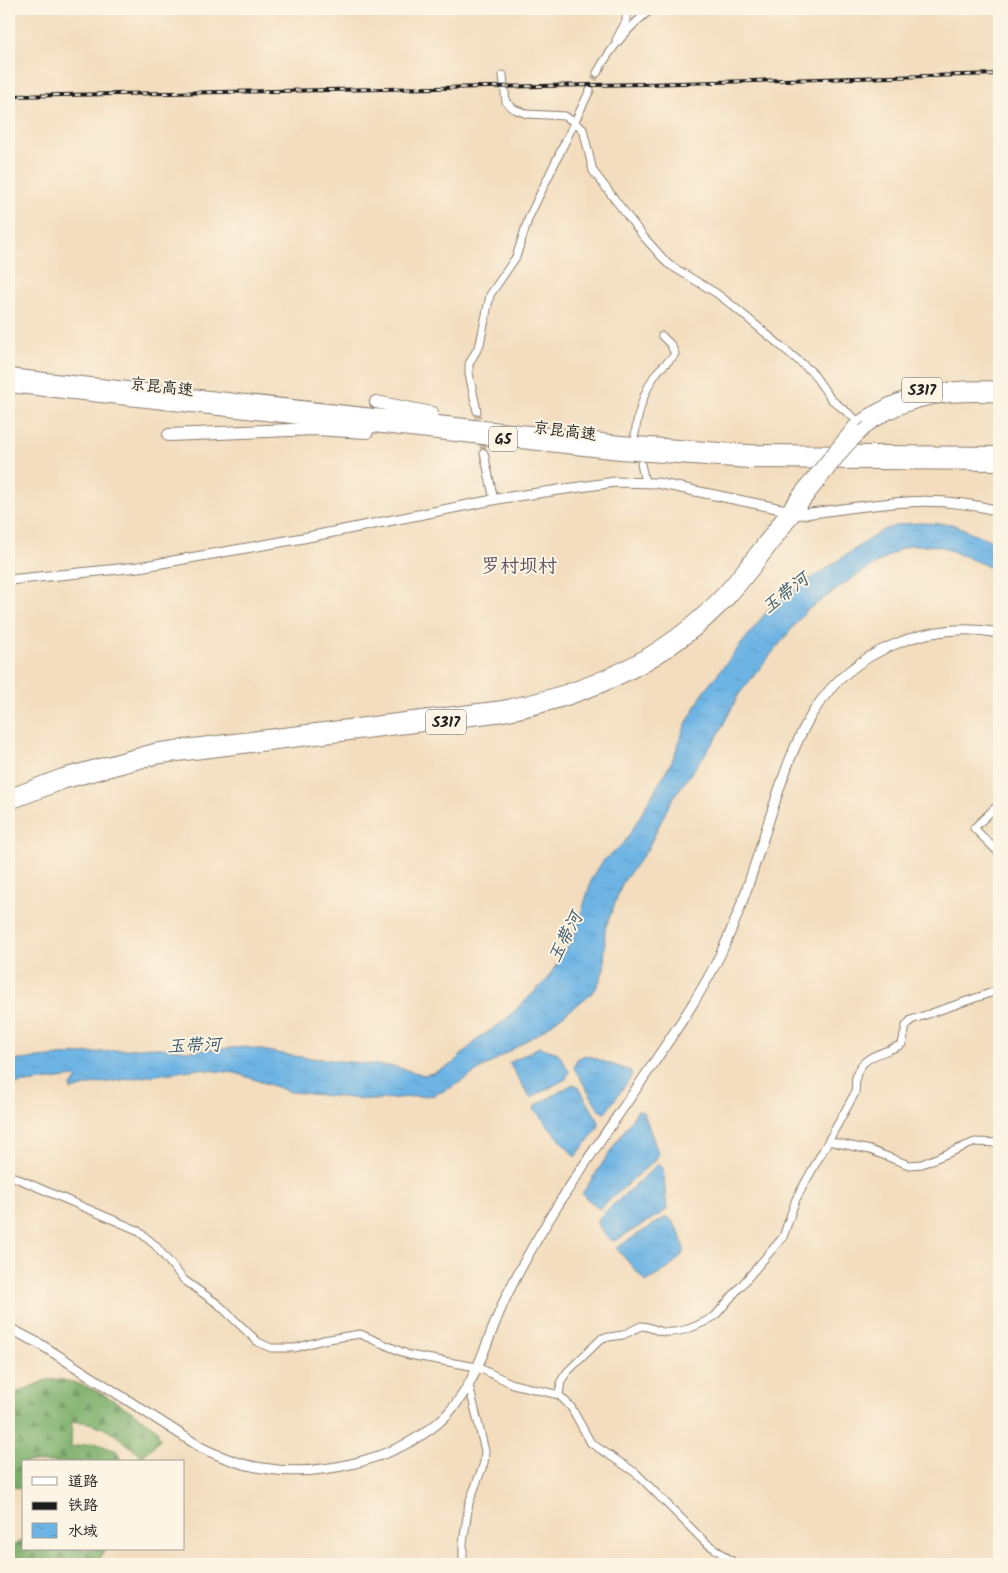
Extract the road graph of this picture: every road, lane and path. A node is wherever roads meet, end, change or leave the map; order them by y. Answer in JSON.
{"nodes":[{"id":1,"x":626,"y":9,"type":"edge"},
{"id":2,"x":652,"y":9,"type":"edge"},
{"id":3,"x":614,"y":48,"type":"junction"},
{"id":4,"x":597,"y":73,"type":"tunnel mouth"},
{"id":5,"x":503,"y":75,"type":"dead end"},
{"id":6,"x":590,"y":90,"type":"tunnel mouth"},
{"id":7,"x":575,"y":122,"type":"junction"},
{"id":8,"x":662,"y":336,"type":"dead end"},
{"id":9,"x":9,"y":375,"type":"edge"},
{"id":10,"x":9,"y":386,"type":"edge"},
{"id":11,"x":999,"y":387,"type":"edge"},
{"id":12,"x":999,"y":396,"type":"edge"},
{"id":13,"x":376,"y":402,"type":"dead end"},
{"id":14,"x":477,"y":411,"type":"tunnel mouth"},
{"id":15,"x":860,"y":425,"type":"junction"},
{"id":16,"x":635,"y":434,"type":"dead end"},
{"id":17,"x":170,"y":435,"type":"dead end"},
{"id":18,"x":558,"y":435,"type":"junction"},
{"id":19,"x":508,"y":440,"type":"junction"},
{"id":20,"x":484,"y":453,"type":"tunnel mouth"},
{"id":21,"x":999,"y":453,"type":"edge"},
{"id":22,"x":641,"y":464,"type":"dead end"},
{"id":23,"x":999,"y":464,"type":"edge"},
{"id":24,"x":645,"y":482,"type":"junction"},
{"id":25,"x":494,"y":500,"type":"junction"},
{"id":26,"x":999,"y":511,"type":"edge"},
{"id":27,"x":790,"y":513,"type":"junction"},
{"id":28,"x":9,"y":580,"type":"edge"},
{"id":29,"x":999,"y":633,"type":"edge"},
{"id":30,"x":9,"y":795,"type":"edge"},
{"id":31,"x":9,"y":804,"type":"edge"},
{"id":32,"x":999,"y":804,"type":"edge"},
{"id":33,"x":999,"y":853,"type":"edge"},
{"id":34,"x":999,"y":990,"type":"edge"},
{"id":35,"x":828,"y":1141,"type":"junction"},
{"id":36,"x":999,"y":1143,"type":"edge"},
{"id":37,"x":9,"y":1174,"type":"edge"},
{"id":38,"x":9,"y":1328,"type":"edge"},
{"id":39,"x":477,"y":1366,"type":"junction"},
{"id":40,"x":469,"y":1385,"type":"junction"},
{"id":41,"x":558,"y":1395,"type":"junction"},
{"id":42,"x":463,"y":1564,"type":"edge"},
{"id":43,"x":736,"y":1564,"type":"edge"}],
"edges":[{"from":1,"to":3,"type":"street"},
{"from":2,"to":3,"type":"street"},
{"from":3,"to":4,"type":"street"},
{"from":5,"to":7,"type":"street"},
{"from":6,"to":7,"type":"street"},
{"from":7,"to":14,"type":"street"},
{"from":7,"to":15,"type":"street"},
{"from":8,"to":16,"type":"street"},
{"from":9,"to":18,"type":"highway","name":"京昆高速","number":"G5"},
{"from":10,"to":19,"type":"highway","name":"京昆高速","number":"G5"},
{"from":11,"to":15,"type":"main road","number":"S317"},
{"from":12,"to":15,"type":"main road","number":"S317"},
{"from":13,"to":18,"type":"highway"},
{"from":15,"to":27,"type":"main road","number":"S317","bridge":true},
{"from":17,"to":19,"type":"highway"},
{"from":18,"to":21,"type":"highway","name":"京昆高速","number":"G5"},
{"from":19,"to":23,"type":"highway","name":"京昆高速","number":"G5"},
{"from":20,"to":25,"type":"street"},
{"from":22,"to":24,"type":"street"},
{"from":24,"to":25,"type":"street"},
{"from":24,"to":27,"type":"street"},
{"from":25,"to":28,"type":"street"},
{"from":26,"to":27,"type":"street"},
{"from":27,"to":30,"type":"main road","number":"S317"},
{"from":27,"to":31,"type":"main road","number":"S317"},
{"from":29,"to":39,"type":"street"},
{"from":32,"to":33,"type":"street"},
{"from":34,"to":35,"type":"street"},
{"from":35,"to":36,"type":"street"},
{"from":35,"to":41,"type":"street"},
{"from":37,"to":39,"type":"street"},
{"from":38,"to":40,"type":"street"},
{"from":39,"to":40,"type":"street"},
{"from":39,"to":41,"type":"street"},
{"from":40,"to":42,"type":"street"},
{"from":41,"to":43,"type":"street"}]}
